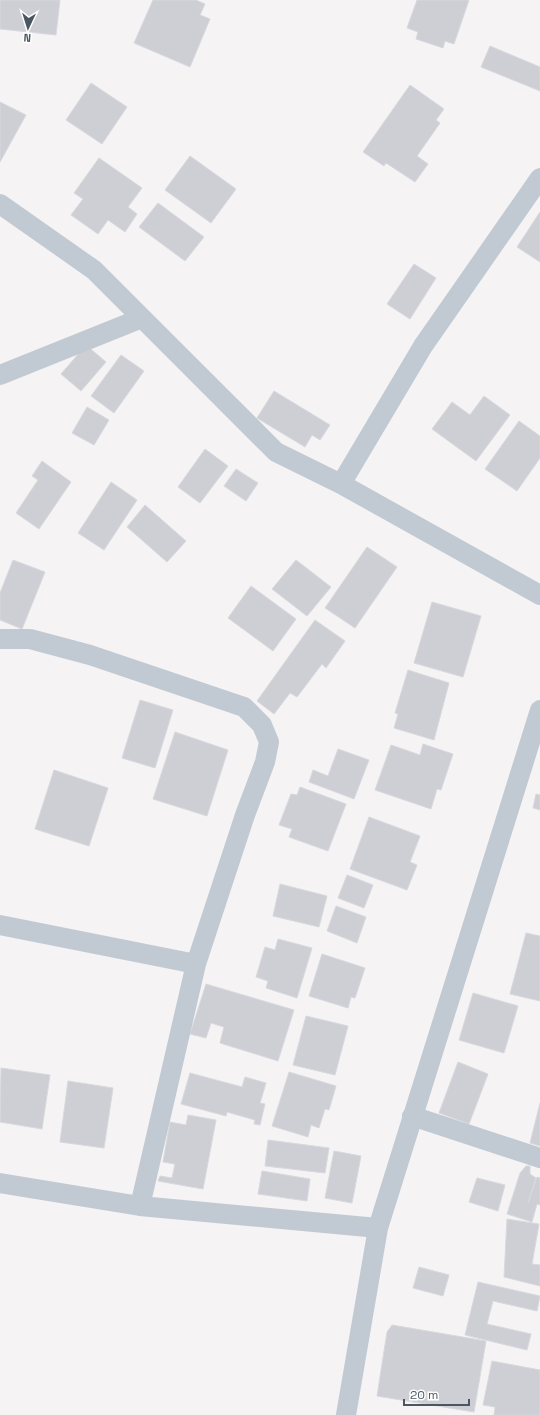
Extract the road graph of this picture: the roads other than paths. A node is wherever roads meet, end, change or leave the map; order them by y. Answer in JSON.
{"nodes":[{"id":1,"x":540,"y":178,"type":"edge"},
{"id":2,"x":0,"y":204,"type":"edge"},
{"id":3,"x":142,"y":318,"type":"junction"},
{"id":4,"x":0,"y":375,"type":"edge"},
{"id":5,"x":341,"y":484,"type":"junction"},
{"id":6,"x":540,"y":595,"type":"edge"},
{"id":7,"x":0,"y":639,"type":"edge"},
{"id":8,"x":540,"y":710,"type":"edge"},
{"id":9,"x":0,"y":925,"type":"edge"},
{"id":10,"x":196,"y":964,"type":"junction"},
{"id":11,"x":412,"y":1116,"type":"junction"},
{"id":12,"x":540,"y":1158,"type":"edge"},
{"id":13,"x":0,"y":1183,"type":"edge"},
{"id":14,"x":140,"y":1206,"type":"junction"},
{"id":15,"x":378,"y":1228,"type":"junction"},
{"id":16,"x":346,"y":1415,"type":"edge"}],
"edges":[{"from":1,"to":5,"type":"street"},
{"from":2,"to":3,"type":"street"},
{"from":3,"to":4,"type":"street"},
{"from":3,"to":5,"type":"street"},
{"from":5,"to":6,"type":"street"},
{"from":7,"to":10,"type":"street"},
{"from":8,"to":11,"type":"street"},
{"from":9,"to":10,"type":"street"},
{"from":10,"to":14,"type":"street"},
{"from":11,"to":12,"type":"street"},
{"from":11,"to":15,"type":"street"},
{"from":13,"to":14,"type":"street"},
{"from":14,"to":15,"type":"street"},
{"from":15,"to":16,"type":"street"}]}
